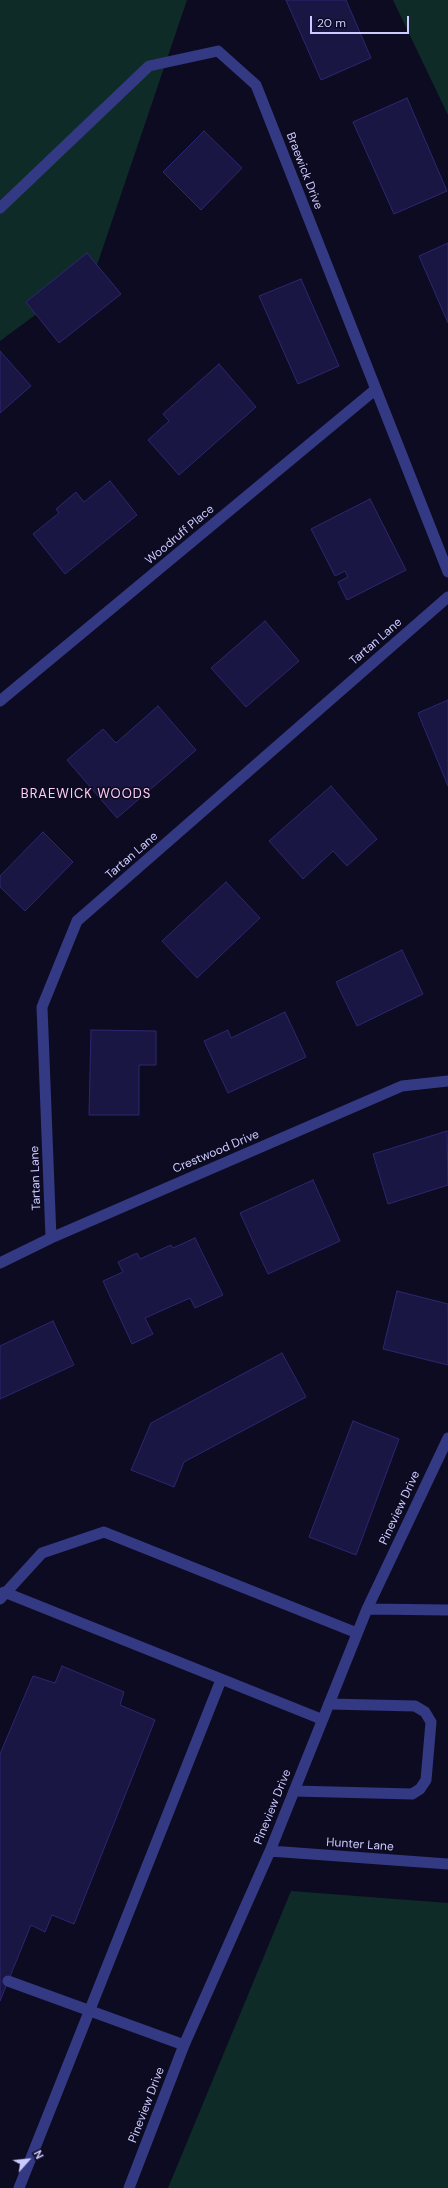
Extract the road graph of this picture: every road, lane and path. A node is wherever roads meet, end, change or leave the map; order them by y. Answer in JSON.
{"nodes":[{"id":1,"x":0,"y":208,"type":"edge"},
{"id":2,"x":376,"y":389,"type":"junction"},
{"id":3,"x":448,"y":572,"type":"edge"},
{"id":4,"x":448,"y":597,"type":"edge"},
{"id":5,"x":0,"y":701,"type":"edge"},
{"id":6,"x":448,"y":1080,"type":"edge"},
{"id":7,"x":51,"y":1238,"type":"junction"},
{"id":8,"x":0,"y":1263,"type":"edge"},
{"id":9,"x":448,"y":1438,"type":"edge"},
{"id":10,"x":2,"y":1596,"type":"edge"},
{"id":11,"x":367,"y":1609,"type":"junction"},
{"id":12,"x":448,"y":1610,"type":"edge"},
{"id":13,"x":357,"y":1633,"type":"junction"},
{"id":14,"x":221,"y":1680,"type":"junction"},
{"id":15,"x":329,"y":1704,"type":"junction"},
{"id":16,"x":321,"y":1719,"type":"junction"},
{"id":17,"x":294,"y":1791,"type":"junction"},
{"id":18,"x":270,"y":1851,"type":"junction"},
{"id":19,"x":448,"y":1864,"type":"edge"},
{"id":20,"x":8,"y":1981,"type":"dead end"},
{"id":21,"x":91,"y":2011,"type":"junction"},
{"id":22,"x":184,"y":2045,"type":"junction"},
{"id":23,"x":19,"y":2188,"type":"edge"},
{"id":24,"x":129,"y":2188,"type":"edge"}],
"edges":[{"from":1,"to":2,"type":"street","name":"Braewick Drive"},
{"from":2,"to":3,"type":"street","name":"Braewick Drive"},
{"from":2,"to":5,"type":"street","name":"Woodruff Place"},
{"from":4,"to":7,"type":"street","name":"Tartan Lane"},
{"from":6,"to":7,"type":"street","name":"Crestwood Drive"},
{"from":7,"to":8,"type":"street","name":"Crestwood Drive"},
{"from":9,"to":11,"type":"street","name":"Pineview Drive"},
{"from":10,"to":13,"type":"street"},
{"from":10,"to":14,"type":"street"},
{"from":11,"to":12,"type":"street"},
{"from":11,"to":13,"type":"street","name":"Pineview Drive"},
{"from":13,"to":15,"type":"street","name":"Pineview Drive"},
{"from":14,"to":16,"type":"street"},
{"from":14,"to":21,"type":"street"},
{"from":15,"to":16,"type":"street","name":"Pineview Drive"},
{"from":15,"to":17,"type":"street"},
{"from":16,"to":17,"type":"street","name":"Pineview Drive"},
{"from":17,"to":18,"type":"street","name":"Pineview Drive"},
{"from":18,"to":19,"type":"street","name":"Hunter Lane"},
{"from":18,"to":22,"type":"street","name":"Pineview Drive"},
{"from":20,"to":21,"type":"street"},
{"from":21,"to":22,"type":"street"},
{"from":21,"to":23,"type":"street"},
{"from":22,"to":24,"type":"street","name":"Pineview Drive"}]}
